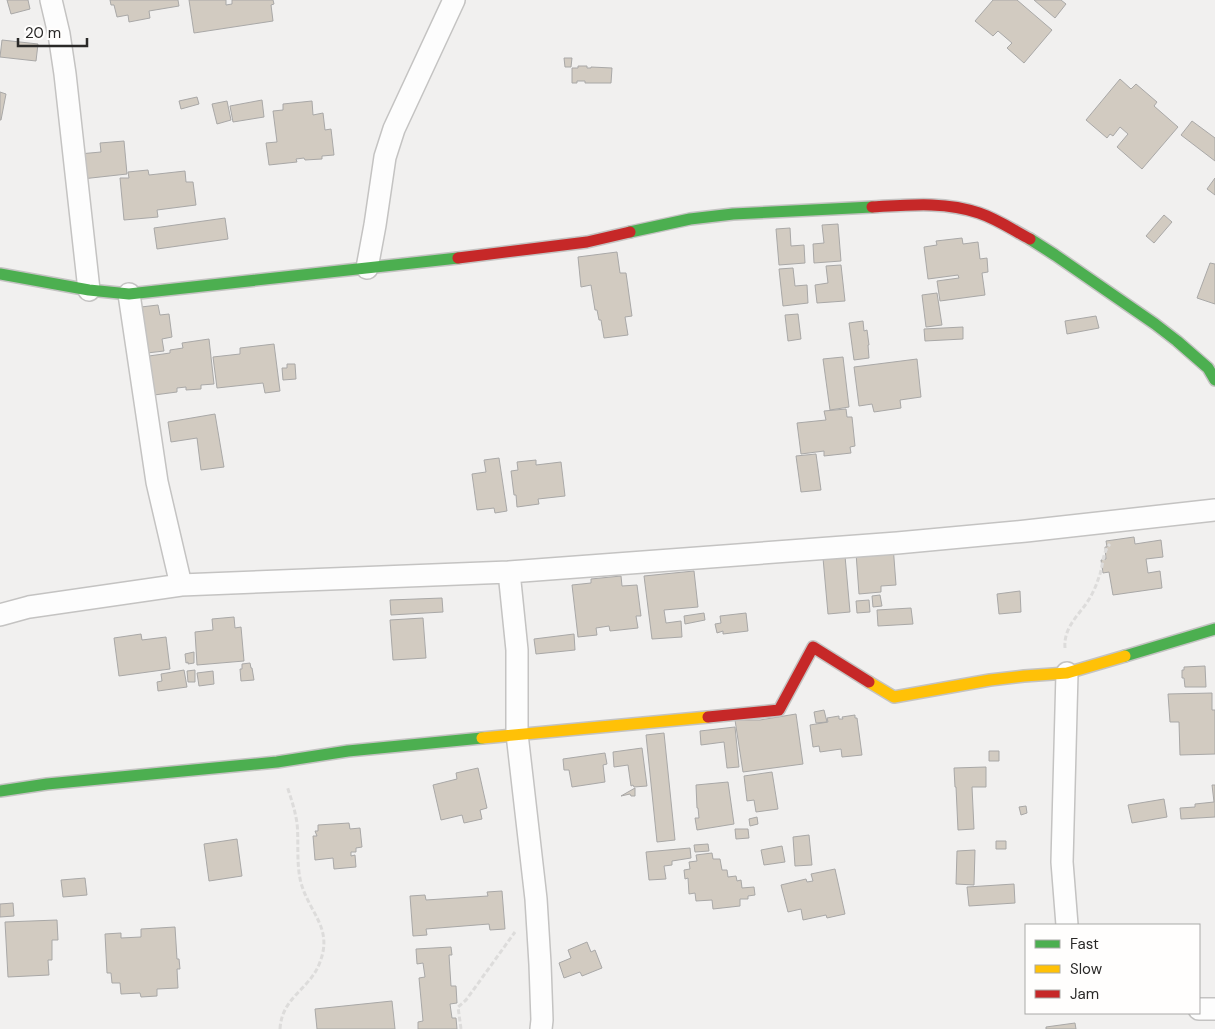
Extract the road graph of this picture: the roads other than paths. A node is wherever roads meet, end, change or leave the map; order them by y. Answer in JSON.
{"nodes":[{"id":1,"x":51,"y":0,"type":"edge"},
{"id":2,"x":454,"y":0,"type":"edge"},
{"id":3,"x":366,"y":268,"type":"junction"},
{"id":4,"x":0,"y":274,"type":"edge"},
{"id":5,"x":89,"y":290,"type":"junction"},
{"id":6,"x":129,"y":294,"type":"junction"},
{"id":7,"x":1215,"y":380,"type":"edge"},
{"id":8,"x":1215,"y":510,"type":"edge"},
{"id":9,"x":509,"y":572,"type":"junction"},
{"id":10,"x":180,"y":585,"type":"junction"},
{"id":11,"x":0,"y":615,"type":"edge"},
{"id":12,"x":1215,"y":629,"type":"edge"},
{"id":13,"x":1067,"y":673,"type":"junction"},
{"id":14,"x":518,"y":734,"type":"junction"},
{"id":15,"x":0,"y":792,"type":"edge"},
{"id":16,"x":1067,"y":924,"type":"edge"},
{"id":17,"x":1200,"y":1009,"type":"edge"},
{"id":18,"x":1215,"y":1009,"type":"edge"},
{"id":19,"x":541,"y":1029,"type":"edge"}],
"edges":[{"from":1,"to":5,"type":"street"},
{"from":2,"to":3,"type":"street"},
{"from":3,"to":6,"type":"street"},
{"from":3,"to":7,"type":"street"},
{"from":4,"to":5,"type":"street"},
{"from":5,"to":6,"type":"street"},
{"from":6,"to":10,"type":"street"},
{"from":8,"to":9,"type":"street"},
{"from":9,"to":10,"type":"street"},
{"from":9,"to":14,"type":"street"},
{"from":10,"to":11,"type":"street"},
{"from":12,"to":13,"type":"street"},
{"from":13,"to":14,"type":"street"},
{"from":13,"to":16,"type":"street"},
{"from":14,"to":15,"type":"street"},
{"from":14,"to":19,"type":"street"},
{"from":17,"to":18,"type":"street"}]}
